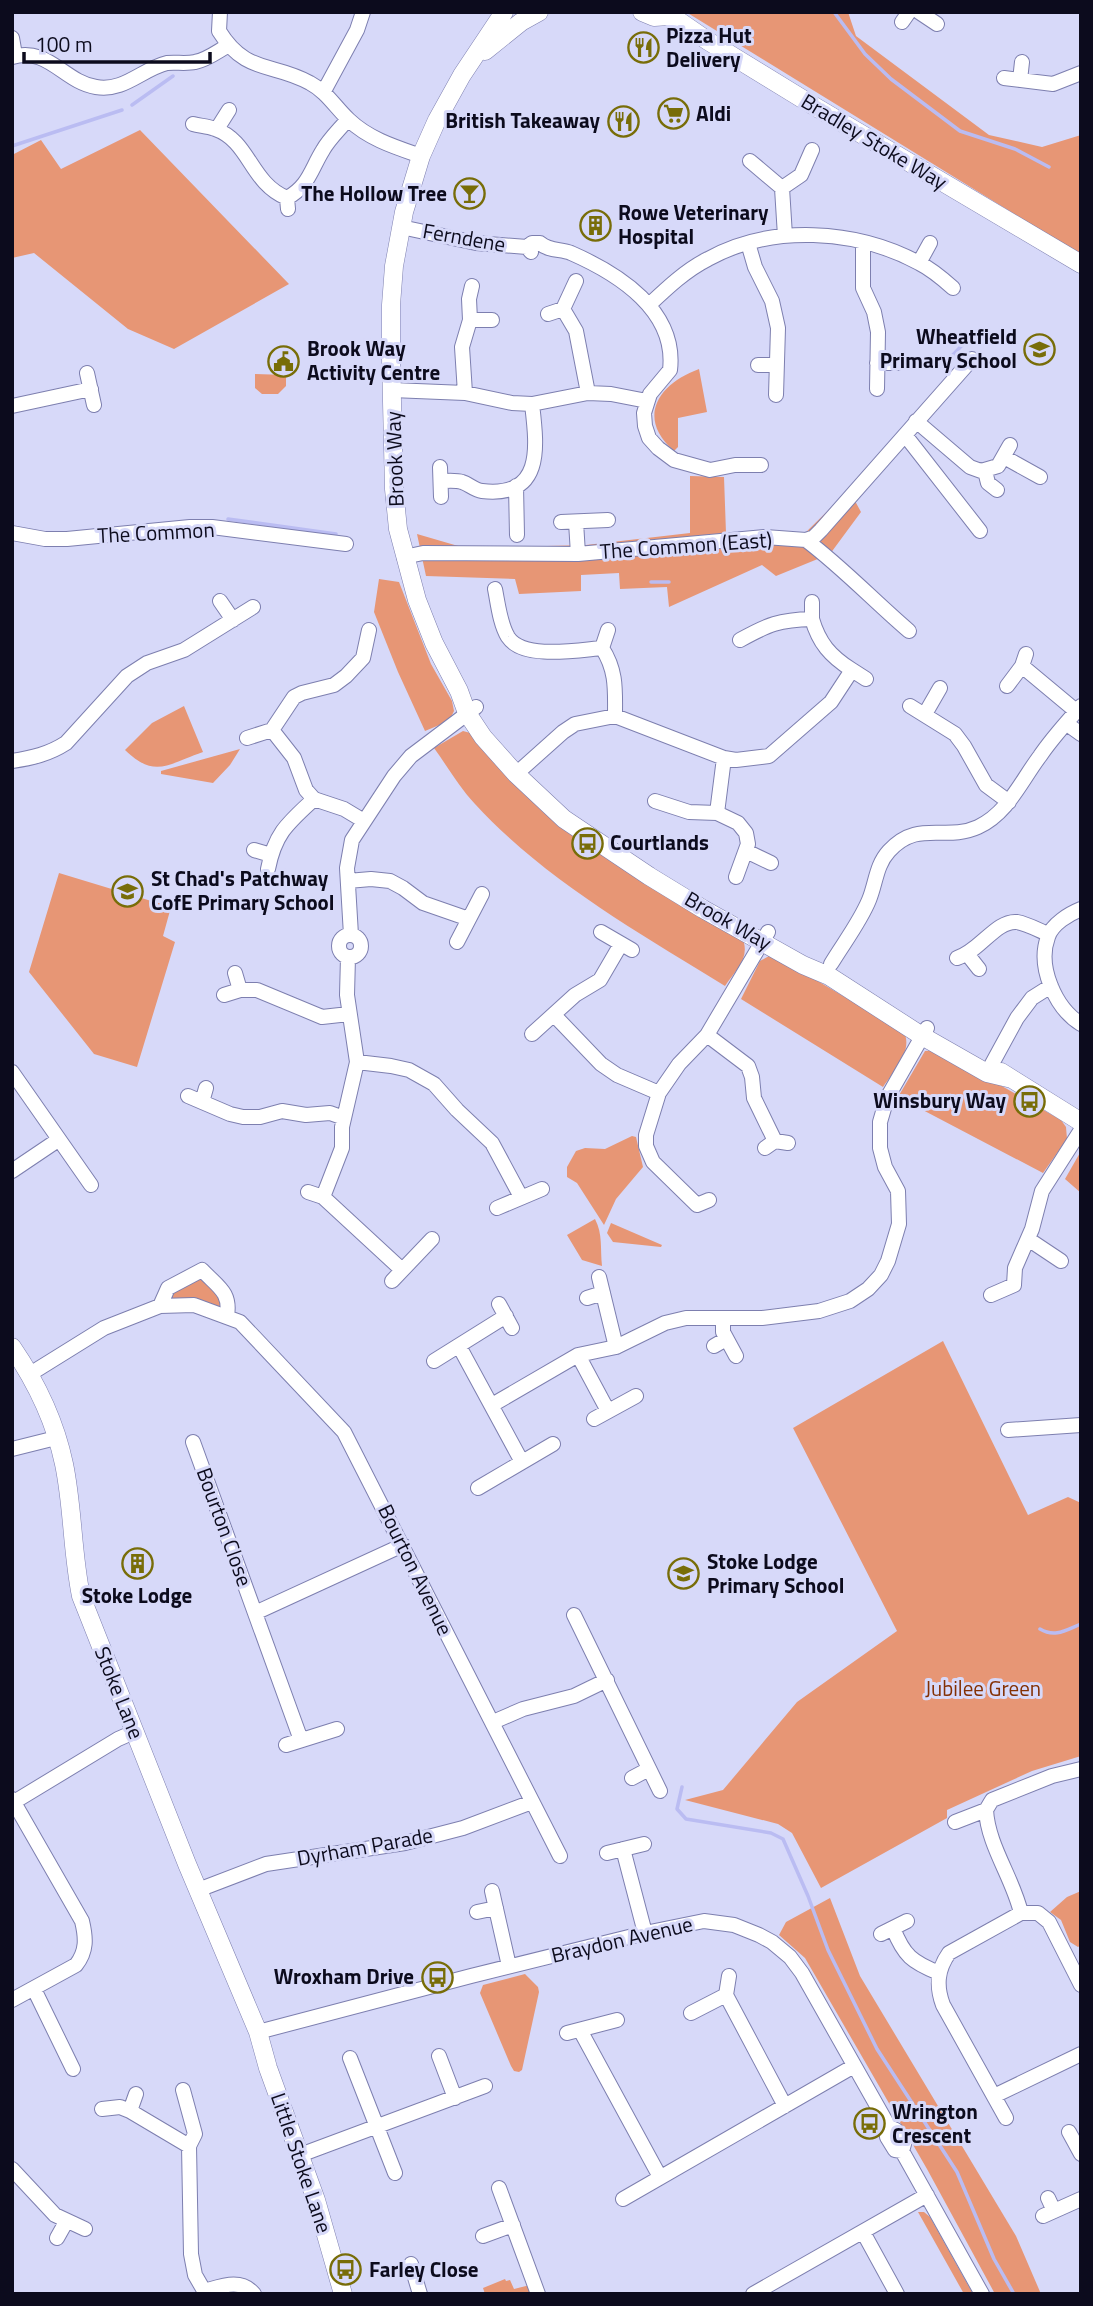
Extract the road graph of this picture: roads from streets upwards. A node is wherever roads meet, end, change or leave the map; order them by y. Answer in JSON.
{"nodes":[{"id":1,"x":220,"y":12,"type":"edge"},
{"id":2,"x":363,"y":12,"type":"edge"},
{"id":3,"x":504,"y":12,"type":"edge"},
{"id":4,"x":539,"y":12,"type":"edge"},
{"id":5,"x":642,"y":12,"type":"edge"},
{"id":6,"x":919,"y":12,"type":"edge"},
{"id":7,"x":668,"y":14,"type":"edge"},
{"id":8,"x":937,"y":24,"type":"dead end"},
{"id":9,"x":12,"y":38,"type":"edge"},
{"id":10,"x":229,"y":46,"type":"junction"},
{"id":11,"x":14,"y":56,"type":"edge"},
{"id":12,"x":1022,"y":62,"type":"dead end"},
{"id":13,"x":471,"y":64,"type":"junction"},
{"id":14,"x":1081,"y":73,"type":"edge"},
{"id":15,"x":1004,"y":78,"type":"dead end"},
{"id":16,"x":1020,"y":80,"type":"junction"},
{"id":17,"x":324,"y":91,"type":"junction"},
{"id":18,"x":229,"y":110,"type":"dead end"},
{"id":19,"x":348,"y":120,"type":"junction"},
{"id":20,"x":193,"y":124,"type":"dead end"},
{"id":21,"x":217,"y":129,"type":"junction"},
{"id":22,"x":813,"y":150,"type":"dead end"},
{"id":23,"x":421,"y":156,"type":"junction"},
{"id":24,"x":750,"y":161,"type":"dead end"},
{"id":25,"x":782,"y":188,"type":"junction"},
{"id":26,"x":401,"y":227,"type":"junction"},
{"id":27,"x":785,"y":236,"type":"junction"},
{"id":28,"x":863,"y":242,"type":"junction"},
{"id":29,"x":748,"y":243,"type":"junction"},
{"id":30,"x":930,"y":243,"type":"dead end"},
{"id":31,"x":919,"y":263,"type":"junction"},
{"id":32,"x":1081,"y":264,"type":"edge"},
{"id":33,"x":576,"y":282,"type":"dead end"},
{"id":34,"x":472,"y":286,"type":"dead end"},
{"id":35,"x":953,"y":288,"type":"dead end"},
{"id":36,"x":649,"y":305,"type":"junction"},
{"id":37,"x":563,"y":309,"type":"junction"},
{"id":38,"x":548,"y":314,"type":"dead end"},
{"id":39,"x":470,"y":320,"type":"junction"},
{"id":40,"x":492,"y":320,"type":"dead end"},
{"id":41,"x":972,"y":359,"type":"dead end"},
{"id":42,"x":877,"y":363,"type":"junction"},
{"id":43,"x":898,"y":363,"type":"dead end"},
{"id":44,"x":758,"y":365,"type":"dead end"},
{"id":45,"x":775,"y":365,"type":"junction"},
{"id":46,"x":87,"y":373,"type":"dead end"},
{"id":47,"x":91,"y":389,"type":"junction"},
{"id":48,"x":877,"y":389,"type":"dead end"},
{"id":49,"x":392,"y":390,"type":"junction"},
{"id":50,"x":465,"y":393,"type":"junction"},
{"id":51,"x":588,"y":393,"type":"junction"},
{"id":52,"x":776,"y":395,"type":"dead end"},
{"id":53,"x":647,"y":401,"type":"junction"},
{"id":54,"x":532,"y":404,"type":"junction"},
{"id":55,"x":94,"y":405,"type":"dead end"},
{"id":56,"x":12,"y":406,"type":"edge"},
{"id":57,"x":916,"y":421,"type":"junction"},
{"id":58,"x":905,"y":435,"type":"junction"},
{"id":59,"x":761,"y":465,"type":"dead end"},
{"id":60,"x":985,"y":471,"type":"junction"},
{"id":61,"x":1040,"y":477,"type":"dead end"},
{"id":62,"x":516,"y":486,"type":"junction"},
{"id":63,"x":997,"y":490,"type":"dead end"},
{"id":64,"x":441,"y":498,"type":"dead end"},
{"id":65,"x":608,"y":520,"type":"dead end"},
{"id":66,"x":561,"y":522,"type":"dead end"},
{"id":67,"x":576,"y":522,"type":"junction"},
{"id":68,"x":980,"y":530,"type":"dead end"},
{"id":69,"x":12,"y":533,"type":"edge"},
{"id":70,"x":517,"y":535,"type":"dead end"},
{"id":71,"x":806,"y":540,"type":"junction"},
{"id":72,"x":343,"y":541,"type":"dead end"},
{"id":73,"x":578,"y":554,"type":"junction"},
{"id":74,"x":404,"y":557,"type":"junction"},
{"id":75,"x":493,"y":598,"type":"dead end"},
{"id":76,"x":220,"y":601,"type":"dead end"},
{"id":77,"x":812,"y":602,"type":"dead end"},
{"id":78,"x":253,"y":607,"type":"dead end"},
{"id":79,"x":811,"y":619,"type":"junction"},
{"id":80,"x":233,"y":620,"type":"junction"},
{"id":81,"x":369,"y":630,"type":"dead end"},
{"id":82,"x":608,"y":630,"type":"dead end"},
{"id":83,"x":909,"y":631,"type":"dead end"},
{"id":84,"x":740,"y":640,"type":"dead end"},
{"id":85,"x":602,"y":648,"type":"junction"},
{"id":86,"x":540,"y":652,"type":"junction"},
{"id":87,"x":540,"y":667,"type":"dead end"},
{"id":88,"x":852,"y":670,"type":"junction"},
{"id":89,"x":866,"y":679,"type":"dead end"},
{"id":90,"x":1007,"y":686,"type":"dead end"},
{"id":91,"x":940,"y":688,"type":"dead end"},
{"id":92,"x":910,"y":706,"type":"dead end"},
{"id":93,"x":471,"y":710,"type":"junction"},
{"id":94,"x":925,"y":714,"type":"junction"},
{"id":95,"x":1075,"y":714,"type":"edge"},
{"id":96,"x":615,"y":716,"type":"junction"},
{"id":97,"x":272,"y":730,"type":"junction"},
{"id":98,"x":1081,"y":734,"type":"edge"},
{"id":99,"x":247,"y":738,"type":"dead end"},
{"id":100,"x":724,"y":758,"type":"junction"},
{"id":101,"x":12,"y":761,"type":"edge"},
{"id":102,"x":519,"y":771,"type":"junction"},
{"id":103,"x":314,"y":799,"type":"junction"},
{"id":104,"x":655,"y":801,"type":"dead end"},
{"id":105,"x":1009,"y":802,"type":"junction"},
{"id":106,"x":717,"y":813,"type":"junction"},
{"id":107,"x":364,"y":821,"type":"junction"},
{"id":108,"x":254,"y":850,"type":"dead end"},
{"id":109,"x":746,"y":851,"type":"junction"},
{"id":110,"x":771,"y":863,"type":"dead end"},
{"id":111,"x":736,"y":877,"type":"dead end"},
{"id":112,"x":348,"y":881,"type":"junction"},
{"id":113,"x":482,"y":894,"type":"dead end"},
{"id":114,"x":1081,"y":909,"type":"edge"},
{"id":115,"x":469,"y":919,"type":"junction"},
{"id":116,"x":601,"y":932,"type":"dead end"},
{"id":117,"x":1048,"y":934,"type":"junction"},
{"id":118,"x":764,"y":936,"type":"junction"},
{"id":119,"x":457,"y":942,"type":"dead end"},
{"id":120,"x":829,"y":969,"type":"junction"},
{"id":121,"x":979,"y":969,"type":"dead end"},
{"id":122,"x":235,"y":972,"type":"dead end"},
{"id":123,"x":1051,"y":986,"type":"junction"},
{"id":124,"x":240,"y":990,"type":"junction"},
{"id":125,"x":224,"y":995,"type":"dead end"},
{"id":126,"x":349,"y":1014,"type":"junction"},
{"id":127,"x":554,"y":1015,"type":"junction"},
{"id":128,"x":1081,"y":1024,"type":"edge"},
{"id":129,"x":925,"y":1032,"type":"junction"},
{"id":130,"x":532,"y":1034,"type":"dead end"},
{"id":131,"x":707,"y":1035,"type":"junction"},
{"id":132,"x":357,"y":1062,"type":"junction"},
{"id":133,"x":989,"y":1068,"type":"junction"},
{"id":134,"x":12,"y":1072,"type":"edge"},
{"id":135,"x":659,"y":1093,"type":"junction"},
{"id":136,"x":188,"y":1096,"type":"dead end"},
{"id":137,"x":344,"y":1118,"type":"junction"},
{"id":138,"x":1081,"y":1122,"type":"edge"},
{"id":139,"x":1081,"y":1130,"type":"edge"},
{"id":140,"x":58,"y":1140,"type":"junction"},
{"id":141,"x":776,"y":1144,"type":"dead end"},
{"id":142,"x":12,"y":1171,"type":"edge"},
{"id":143,"x":91,"y":1185,"type":"dead end"},
{"id":144,"x":542,"y":1189,"type":"dead end"},
{"id":145,"x":307,"y":1192,"type":"dead end"},
{"id":146,"x":323,"y":1197,"type":"junction"},
{"id":147,"x":521,"y":1197,"type":"junction"},
{"id":148,"x":701,"y":1207,"type":"dead end"},
{"id":149,"x":497,"y":1208,"type":"dead end"},
{"id":150,"x":432,"y":1239,"type":"dead end"},
{"id":151,"x":1028,"y":1239,"type":"junction"},
{"id":152,"x":1061,"y":1261,"type":"dead end"},
{"id":153,"x":599,"y":1276,"type":"dead end"},
{"id":154,"x":603,"y":1293,"type":"junction"},
{"id":155,"x":991,"y":1295,"type":"dead end"},
{"id":156,"x":587,"y":1298,"type":"dead end"},
{"id":157,"x":160,"y":1307,"type":"junction"},
{"id":158,"x":227,"y":1316,"type":"junction"},
{"id":159,"x":506,"y":1316,"type":"dead end"},
{"id":160,"x":723,"y":1318,"type":"junction"},
{"id":161,"x":459,"y":1346,"type":"junction"},
{"id":162,"x":12,"y":1347,"type":"edge"},
{"id":163,"x":616,"y":1347,"type":"junction"},
{"id":164,"x":578,"y":1355,"type":"junction"},
{"id":165,"x":736,"y":1356,"type":"dead end"},
{"id":166,"x":435,"y":1361,"type":"dead end"},
{"id":167,"x":30,"y":1374,"type":"junction"},
{"id":168,"x":636,"y":1396,"type":"dead end"},
{"id":169,"x":492,"y":1405,"type":"junction"},
{"id":170,"x":608,"y":1412,"type":"junction"},
{"id":171,"x":594,"y":1419,"type":"dead end"},
{"id":172,"x":1081,"y":1425,"type":"edge"},
{"id":173,"x":1008,"y":1430,"type":"dead end"},
{"id":174,"x":56,"y":1437,"type":"junction"},
{"id":175,"x":193,"y":1442,"type":"dead end"},
{"id":176,"x":553,"y":1444,"type":"dead end"},
{"id":177,"x":12,"y":1448,"type":"edge"},
{"id":178,"x":522,"y":1462,"type":"junction"},
{"id":179,"x":478,"y":1488,"type":"dead end"},
{"id":180,"x":403,"y":1545,"type":"junction"},
{"id":181,"x":255,"y":1613,"type":"junction"},
{"id":182,"x":574,"y":1615,"type":"dead end"},
{"id":183,"x":607,"y":1680,"type":"junction"},
{"id":184,"x":493,"y":1723,"type":"junction"},
{"id":185,"x":337,"y":1729,"type":"dead end"},
{"id":186,"x":134,"y":1732,"type":"junction"},
{"id":187,"x":301,"y":1740,"type":"junction"},
{"id":188,"x":286,"y":1745,"type":"dead end"},
{"id":189,"x":649,"y":1769,"type":"junction"},
{"id":190,"x":1081,"y":1769,"type":"edge"},
{"id":191,"x":632,"y":1778,"type":"dead end"},
{"id":192,"x":660,"y":1791,"type":"dead end"},
{"id":193,"x":13,"y":1801,"type":"edge"},
{"id":194,"x":532,"y":1802,"type":"junction"},
{"id":195,"x":986,"y":1810,"type":"junction"},
{"id":196,"x":955,"y":1822,"type":"dead end"},
{"id":197,"x":644,"y":1844,"type":"dead end"},
{"id":198,"x":622,"y":1849,"type":"junction"},
{"id":199,"x":607,"y":1853,"type":"dead end"},
{"id":200,"x":560,"y":1856,"type":"dead end"},
{"id":201,"x":198,"y":1890,"type":"junction"},
{"id":202,"x":492,"y":1891,"type":"dead end"},
{"id":203,"x":496,"y":1908,"type":"junction"},
{"id":204,"x":477,"y":1912,"type":"dead end"},
{"id":205,"x":1021,"y":1913,"type":"junction"},
{"id":206,"x":907,"y":1921,"type":"dead end"},
{"id":207,"x":645,"y":1933,"type":"junction"},
{"id":208,"x":509,"y":1966,"type":"junction"},
{"id":209,"x":939,"y":1973,"type":"junction"},
{"id":210,"x":729,"y":1976,"type":"dead end"},
{"id":211,"x":1081,"y":1984,"type":"edge"},
{"id":212,"x":34,"y":1989,"type":"junction"},
{"id":213,"x":726,"y":1996,"type":"junction"},
{"id":214,"x":12,"y":2000,"type":"edge"},
{"id":215,"x":691,"y":2013,"type":"dead end"},
{"id":216,"x":617,"y":2020,"type":"dead end"},
{"id":217,"x":258,"y":2032,"type":"junction"},
{"id":218,"x":1081,"y":2054,"type":"edge"},
{"id":219,"x":439,"y":2056,"type":"dead end"},
{"id":220,"x":350,"y":2058,"type":"dead end"},
{"id":221,"x":854,"y":2066,"type":"junction"},
{"id":222,"x":73,"y":2069,"type":"dead end"},
{"id":223,"x":485,"y":2086,"type":"dead end"},
{"id":224,"x":183,"y":2090,"type":"dead end"},
{"id":225,"x":136,"y":2094,"type":"dead end"},
{"id":226,"x":994,"y":2096,"type":"junction"},
{"id":227,"x":455,"y":2098,"type":"junction"},
{"id":228,"x":785,"y":2106,"type":"junction"},
{"id":229,"x":102,"y":2109,"type":"dead end"},
{"id":230,"x":130,"y":2110,"type":"junction"},
{"id":231,"x":1006,"y":2118,"type":"dead end"},
{"id":232,"x":376,"y":2126,"type":"junction"},
{"id":233,"x":1069,"y":2132,"type":"dead end"},
{"id":234,"x":189,"y":2146,"type":"junction"},
{"id":235,"x":1081,"y":2154,"type":"edge"},
{"id":236,"x":300,"y":2155,"type":"junction"},
{"id":237,"x":13,"y":2170,"type":"edge"},
{"id":238,"x":395,"y":2173,"type":"dead end"},
{"id":239,"x":660,"y":2177,"type":"junction"},
{"id":240,"x":499,"y":2188,"type":"dead end"},
{"id":241,"x":927,"y":2195,"type":"junction"},
{"id":242,"x":623,"y":2199,"type":"dead end"},
{"id":243,"x":1081,"y":2199,"type":"edge"},
{"id":244,"x":1048,"y":2208,"type":"dead end"},
{"id":245,"x":66,"y":2222,"type":"junction"},
{"id":246,"x":513,"y":2225,"type":"junction"},
{"id":247,"x":85,"y":2229,"type":"dead end"},
{"id":248,"x":863,"y":2232,"type":"junction"},
{"id":249,"x":484,"y":2236,"type":"dead end"},
{"id":250,"x":57,"y":2238,"type":"dead end"},
{"id":251,"x":411,"y":2264,"type":"dead end"},
{"id":252,"x":205,"y":2292,"type":"edge"},
{"id":253,"x":254,"y":2294,"type":"edge"},
{"id":254,"x":343,"y":2294,"type":"edge"},
{"id":255,"x":420,"y":2294,"type":"edge"},
{"id":256,"x":538,"y":2294,"type":"edge"},
{"id":257,"x":754,"y":2294,"type":"edge"},
{"id":258,"x":897,"y":2294,"type":"edge"},
{"id":259,"x":982,"y":2294,"type":"edge"}],
"edges":[{"from":1,"to":10,"type":"street"},
{"from":2,"to":17,"type":"street"},
{"from":3,"to":13,"type":"street","name":"Brook Way"},
{"from":4,"to":13,"type":"street","name":"Brook Way"},
{"from":5,"to":7,"type":"street","name":"Bradley Stoke Way"},
{"from":6,"to":8,"type":"street"},
{"from":7,"to":32,"type":"street","name":"Bradley Stoke Way"},
{"from":9,"to":11,"type":"street"},
{"from":10,"to":11,"type":"street"},
{"from":10,"to":17,"type":"street"},
{"from":12,"to":16,"type":"street"},
{"from":13,"to":23,"type":"street","name":"Brook Way"},
{"from":14,"to":16,"type":"street"},
{"from":15,"to":16,"type":"street"},
{"from":17,"to":19,"type":"street"},
{"from":18,"to":21,"type":"street"},
{"from":19,"to":21,"type":"street"},
{"from":19,"to":23,"type":"street"},
{"from":20,"to":21,"type":"street"},
{"from":22,"to":25,"type":"street"},
{"from":23,"to":26,"type":"street","name":"Brook Way"},
{"from":24,"to":25,"type":"street"},
{"from":25,"to":27,"type":"street"},
{"from":26,"to":36,"type":"street","name":"Ferndene"},
{"from":26,"to":49,"type":"street","name":"Brook Way"},
{"from":27,"to":28,"type":"street"},
{"from":27,"to":29,"type":"street"},
{"from":28,"to":31,"type":"street"},
{"from":28,"to":42,"type":"street"},
{"from":29,"to":36,"type":"street"},
{"from":29,"to":45,"type":"street"},
{"from":30,"to":31,"type":"street"},
{"from":31,"to":35,"type":"street"},
{"from":33,"to":37,"type":"street"},
{"from":34,"to":39,"type":"street"},
{"from":36,"to":53,"type":"street","name":"Ferndene"},
{"from":37,"to":38,"type":"street"},
{"from":37,"to":51,"type":"street"},
{"from":39,"to":40,"type":"street"},
{"from":39,"to":50,"type":"street"},
{"from":41,"to":57,"type":"street"},
{"from":42,"to":43,"type":"street"},
{"from":42,"to":48,"type":"street"},
{"from":44,"to":45,"type":"street"},
{"from":45,"to":52,"type":"street"},
{"from":46,"to":47,"type":"street"},
{"from":47,"to":55,"type":"street"},
{"from":47,"to":56,"type":"street"},
{"from":49,"to":50,"type":"street"},
{"from":49,"to":74,"type":"street","name":"Brook Way"},
{"from":50,"to":54,"type":"street"},
{"from":51,"to":53,"type":"street"},
{"from":51,"to":54,"type":"street"},
{"from":53,"to":59,"type":"street"},
{"from":54,"to":62,"type":"street"},
{"from":57,"to":58,"type":"street"},
{"from":57,"to":60,"type":"street"},
{"from":58,"to":68,"type":"street"},
{"from":58,"to":71,"type":"street"},
{"from":60,"to":61,"type":"street"},
{"from":60,"to":63,"type":"street"},
{"from":62,"to":64,"type":"street"},
{"from":62,"to":70,"type":"street"},
{"from":65,"to":67,"type":"street"},
{"from":66,"to":67,"type":"street"},
{"from":67,"to":73,"type":"street"},
{"from":69,"to":72,"type":"street","name":"The Common"},
{"from":71,"to":73,"type":"street","name":"The Common (East)"},
{"from":71,"to":83,"type":"street"},
{"from":73,"to":74,"type":"street","name":"The Common (East)"},
{"from":74,"to":93,"type":"street","name":"Brook Way"},
{"from":75,"to":86,"type":"street"},
{"from":76,"to":80,"type":"street"},
{"from":77,"to":79,"type":"street"},
{"from":78,"to":80,"type":"street"},
{"from":79,"to":84,"type":"street"},
{"from":79,"to":88,"type":"street"},
{"from":80,"to":101,"type":"street"},
{"from":81,"to":97,"type":"street"},
{"from":82,"to":85,"type":"street"},
{"from":85,"to":86,"type":"street"},
{"from":85,"to":96,"type":"street"},
{"from":86,"to":87,"type":"street"},
{"from":88,"to":89,"type":"street"},
{"from":88,"to":100,"type":"street"},
{"from":90,"to":95,"type":"street"},
{"from":91,"to":94,"type":"street"},
{"from":92,"to":94,"type":"street"},
{"from":93,"to":102,"type":"street","name":"Brook Way"},
{"from":93,"to":107,"type":"street"},
{"from":94,"to":105,"type":"street"},
{"from":95,"to":98,"type":"street"},
{"from":95,"to":105,"type":"street"},
{"from":96,"to":100,"type":"street"},
{"from":96,"to":102,"type":"street"},
{"from":97,"to":99,"type":"street"},
{"from":97,"to":103,"type":"street"},
{"from":100,"to":106,"type":"street"},
{"from":102,"to":118,"type":"street","name":"Brook Way"},
{"from":103,"to":107,"type":"street"},
{"from":103,"to":108,"type":"street"},
{"from":104,"to":106,"type":"street"},
{"from":105,"to":120,"type":"street"},
{"from":106,"to":109,"type":"street"},
{"from":107,"to":112,"type":"street"},
{"from":109,"to":110,"type":"street"},
{"from":109,"to":111,"type":"street"},
{"from":112,"to":115,"type":"street"},
{"from":112,"to":126,"type":"street"},
{"from":113,"to":115,"type":"street"},
{"from":114,"to":117,"type":"street"},
{"from":115,"to":119,"type":"street"},
{"from":116,"to":127,"type":"street"},
{"from":117,"to":121,"type":"street"},
{"from":117,"to":123,"type":"street"},
{"from":118,"to":120,"type":"street","name":"Brook Way"},
{"from":118,"to":131,"type":"street"},
{"from":120,"to":129,"type":"street","name":"Brook Way"},
{"from":122,"to":124,"type":"street"},
{"from":123,"to":128,"type":"street"},
{"from":123,"to":133,"type":"street"},
{"from":124,"to":125,"type":"street"},
{"from":124,"to":126,"type":"street"},
{"from":126,"to":132,"type":"street"},
{"from":127,"to":130,"type":"street"},
{"from":127,"to":135,"type":"street"},
{"from":129,"to":133,"type":"street","name":"Brook Way"},
{"from":129,"to":160,"type":"street"},
{"from":131,"to":135,"type":"street"},
{"from":131,"to":141,"type":"street"},
{"from":132,"to":137,"type":"street"},
{"from":132,"to":147,"type":"street"},
{"from":133,"to":138,"type":"street","name":"Brook Way"},
{"from":134,"to":140,"type":"street"},
{"from":135,"to":148,"type":"street"},
{"from":136,"to":137,"type":"street"},
{"from":137,"to":146,"type":"street"},
{"from":139,"to":151,"type":"street"},
{"from":140,"to":142,"type":"street"},
{"from":140,"to":143,"type":"street"},
{"from":144,"to":147,"type":"street"},
{"from":145,"to":146,"type":"street"},
{"from":146,"to":150,"type":"street"},
{"from":147,"to":149,"type":"street"},
{"from":151,"to":152,"type":"street"},
{"from":151,"to":155,"type":"street"},
{"from":153,"to":154,"type":"street"},
{"from":154,"to":156,"type":"street"},
{"from":154,"to":163,"type":"street"},
{"from":157,"to":158,"type":"street","name":"Bourton Avenue"},
{"from":157,"to":158,"type":"street"},
{"from":157,"to":167,"type":"street","name":"Bourton Avenue"},
{"from":158,"to":180,"type":"street","name":"Bourton Avenue"},
{"from":159,"to":161,"type":"street"},
{"from":160,"to":163,"type":"street"},
{"from":160,"to":165,"type":"street"},
{"from":161,"to":166,"type":"street"},
{"from":161,"to":169,"type":"street"},
{"from":162,"to":167,"type":"street","name":"Stoke Lane"},
{"from":163,"to":164,"type":"street"},
{"from":164,"to":169,"type":"street"},
{"from":164,"to":170,"type":"street"},
{"from":167,"to":174,"type":"street","name":"Stoke Lane"},
{"from":168,"to":170,"type":"street"},
{"from":169,"to":178,"type":"street"},
{"from":170,"to":171,"type":"street"},
{"from":172,"to":173,"type":"street"},
{"from":174,"to":177,"type":"street"},
{"from":174,"to":186,"type":"street","name":"Stoke Lane"},
{"from":175,"to":181,"type":"street","name":"Bourton Close"},
{"from":176,"to":178,"type":"street"},
{"from":178,"to":179,"type":"street"},
{"from":180,"to":181,"type":"street","name":"Bourton Close"},
{"from":180,"to":184,"type":"street","name":"Bourton Avenue"},
{"from":181,"to":187,"type":"street","name":"Bourton Close"},
{"from":182,"to":183,"type":"street"},
{"from":183,"to":184,"type":"street"},
{"from":183,"to":189,"type":"street"},
{"from":184,"to":194,"type":"street","name":"Bourton Avenue"},
{"from":185,"to":187,"type":"street"},
{"from":186,"to":193,"type":"street"},
{"from":186,"to":201,"type":"street","name":"Stoke Lane"},
{"from":187,"to":188,"type":"street"},
{"from":189,"to":191,"type":"street"},
{"from":189,"to":192,"type":"street"},
{"from":190,"to":195,"type":"street"},
{"from":193,"to":212,"type":"street"},
{"from":194,"to":200,"type":"street","name":"Bourton Avenue"},
{"from":194,"to":201,"type":"street","name":"Dyrham Parade"},
{"from":195,"to":196,"type":"street"},
{"from":195,"to":205,"type":"street"},
{"from":197,"to":198,"type":"street"},
{"from":198,"to":199,"type":"street"},
{"from":198,"to":207,"type":"street"},
{"from":201,"to":217,"type":"street","name":"Stoke Lane"},
{"from":202,"to":203,"type":"street"},
{"from":203,"to":204,"type":"street"},
{"from":203,"to":208,"type":"street"},
{"from":205,"to":209,"type":"street"},
{"from":205,"to":211,"type":"street"},
{"from":206,"to":209,"type":"street"},
{"from":207,"to":208,"type":"street","name":"Braydon Avenue"},
{"from":207,"to":221,"type":"street","name":"Braydon Avenue"},
{"from":208,"to":217,"type":"street","name":"Braydon Avenue"},
{"from":209,"to":226,"type":"street"},
{"from":210,"to":213,"type":"street"},
{"from":212,"to":214,"type":"street"},
{"from":212,"to":222,"type":"street"},
{"from":213,"to":215,"type":"street"},
{"from":213,"to":228,"type":"street"},
{"from":216,"to":239,"type":"street"},
{"from":217,"to":236,"type":"street","name":"Little Stoke Lane"},
{"from":218,"to":226,"type":"street"},
{"from":219,"to":227,"type":"street"},
{"from":220,"to":232,"type":"street"},
{"from":221,"to":228,"type":"street"},
{"from":221,"to":241,"type":"street","name":"Braydon Avenue"},
{"from":223,"to":227,"type":"street"},
{"from":224,"to":234,"type":"street"},
{"from":225,"to":230,"type":"street"},
{"from":226,"to":231,"type":"street"},
{"from":227,"to":232,"type":"street"},
{"from":228,"to":239,"type":"street"},
{"from":229,"to":230,"type":"street"},
{"from":230,"to":234,"type":"street"},
{"from":232,"to":236,"type":"street"},
{"from":232,"to":238,"type":"street"},
{"from":233,"to":235,"type":"street"},
{"from":234,"to":252,"type":"street"},
{"from":236,"to":254,"type":"street","name":"Little Stoke Lane"},
{"from":237,"to":245,"type":"street"},
{"from":239,"to":242,"type":"street"},
{"from":240,"to":246,"type":"street"},
{"from":241,"to":248,"type":"street"},
{"from":241,"to":259,"type":"street","name":"Braydon Avenue"},
{"from":243,"to":244,"type":"street"},
{"from":245,"to":247,"type":"street"},
{"from":245,"to":250,"type":"street"},
{"from":246,"to":249,"type":"street"},
{"from":246,"to":256,"type":"street"},
{"from":248,"to":257,"type":"street"},
{"from":248,"to":258,"type":"street"},
{"from":251,"to":255,"type":"street"},
{"from":252,"to":253,"type":"street"}]}
